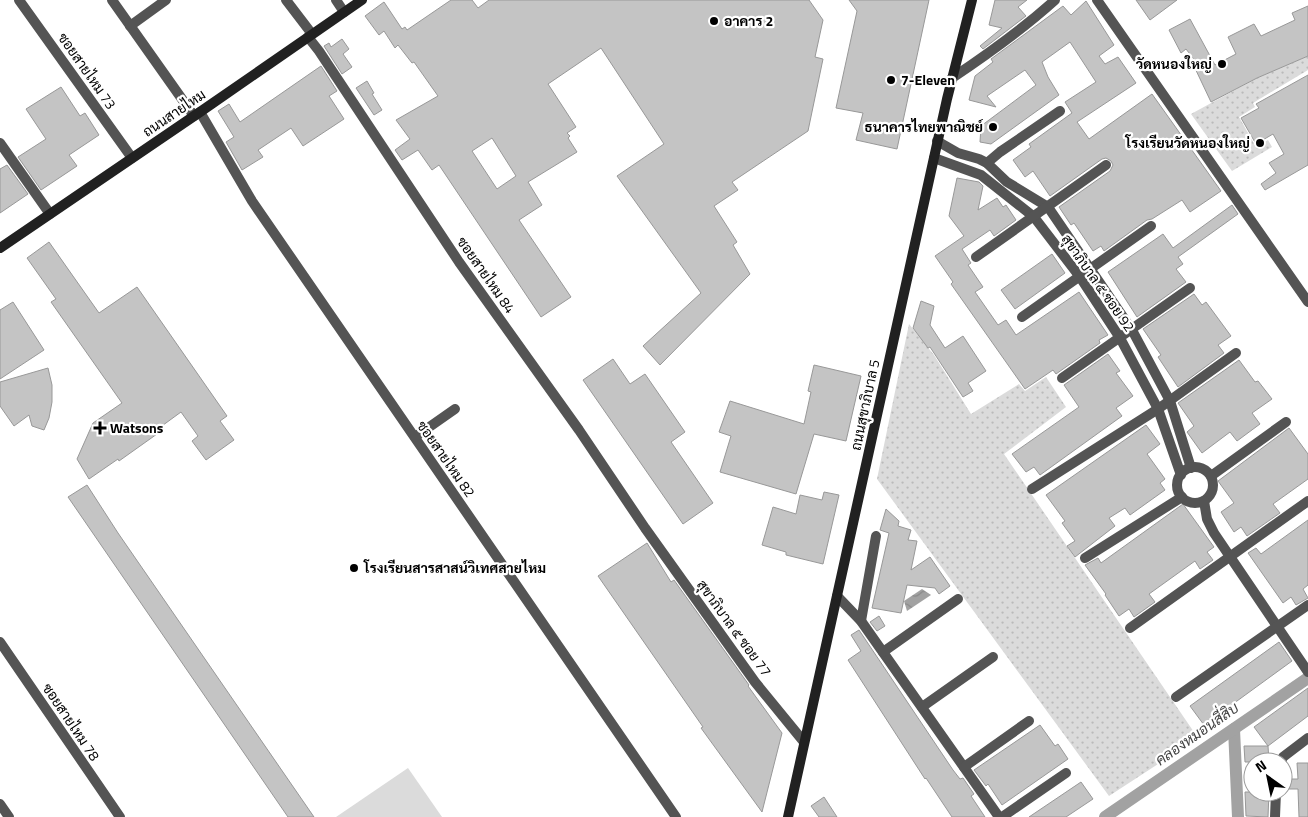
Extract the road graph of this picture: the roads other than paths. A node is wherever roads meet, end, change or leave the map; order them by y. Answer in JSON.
{"nodes":[{"id":1,"x":19,"y":0,"type":"edge"},
{"id":2,"x":112,"y":0,"type":"edge"},
{"id":3,"x":166,"y":0,"type":"edge"},
{"id":4,"x":286,"y":0,"type":"edge"},
{"id":5,"x":336,"y":0,"type":"edge"},
{"id":6,"x":362,"y":0,"type":"edge"},
{"id":7,"x":972,"y":0,"type":"edge"},
{"id":8,"x":1055,"y":0,"type":"edge"},
{"id":9,"x":1097,"y":0,"type":"edge"},
{"id":10,"x":344,"y":12,"type":"junction"},
{"id":11,"x":130,"y":26,"type":"junction"},
{"id":12,"x":310,"y":35,"type":"junction"},
{"id":13,"x":952,"y":78,"type":"junction"},
{"id":14,"x":1060,"y":111,"type":"dead end"},
{"id":15,"x":197,"y":114,"type":"junction"},
{"id":16,"x":937,"y":141,"type":"junction"},
{"id":17,"x":0,"y":142,"type":"edge"},
{"id":18,"x":132,"y":158,"type":"junction"},
{"id":19,"x":934,"y":158,"type":"junction"},
{"id":20,"x":987,"y":163,"type":"junction"},
{"id":21,"x":1106,"y":164,"type":"dead end"},
{"id":22,"x":1048,"y":207,"type":"junction"},
{"id":23,"x":50,"y":214,"type":"junction"},
{"id":24,"x":1034,"y":217,"type":"junction"},
{"id":25,"x":1151,"y":226,"type":"dead end"},
{"id":26,"x":0,"y":248,"type":"edge"},
{"id":27,"x":976,"y":257,"type":"dead end"},
{"id":28,"x":1091,"y":269,"type":"junction"},
{"id":29,"x":1080,"y":277,"type":"junction"},
{"id":30,"x":1190,"y":288,"type":"dead end"},
{"id":31,"x":1308,"y":302,"type":"edge"},
{"id":32,"x":1022,"y":317,"type":"dead end"},
{"id":33,"x":1132,"y":330,"type":"junction"},
{"id":34,"x":1120,"y":338,"type":"junction"},
{"id":35,"x":1236,"y":353,"type":"dead end"},
{"id":36,"x":1062,"y":378,"type":"dead end"},
{"id":37,"x":1170,"y":401,"type":"junction"},
{"id":38,"x":455,"y":409,"type":"dead end"},
{"id":39,"x":1158,"y":409,"type":"junction"},
{"id":40,"x":1286,"y":422,"type":"dead end"},
{"id":41,"x":414,"y":437,"type":"junction"},
{"id":42,"x":1191,"y":468,"type":"junction"},
{"id":43,"x":1181,"y":474,"type":"junction"},
{"id":44,"x":1211,"y":476,"type":"junction"},
{"id":45,"x":1032,"y":489,"type":"dead end"},
{"id":46,"x":1182,"y":497,"type":"junction"},
{"id":47,"x":1204,"y":500,"type":"junction"},
{"id":48,"x":1308,"y":501,"type":"edge"},
{"id":49,"x":645,"y":528,"type":"joint"},
{"id":50,"x":876,"y":536,"type":"dead end"},
{"id":51,"x":1230,"y":557,"type":"junction"},
{"id":52,"x":1085,"y":558,"type":"dead end"},
{"id":53,"x":837,"y":596,"type":"junction"},
{"id":54,"x":958,"y":599,"type":"dead end"},
{"id":55,"x":1308,"y":605,"type":"edge"},
{"id":56,"x":861,"y":621,"type":"junction"},
{"id":57,"x":1277,"y":627,"type":"junction"},
{"id":58,"x":1130,"y":628,"type":"dead end"},
{"id":59,"x":0,"y":642,"type":"edge"},
{"id":60,"x":883,"y":652,"type":"junction"},
{"id":61,"x":993,"y":657,"type":"dead end"},
{"id":62,"x":1306,"y":669,"type":"edge"},
{"id":63,"x":1176,"y":697,"type":"dead end"},
{"id":64,"x":922,"y":707,"type":"junction"},
{"id":65,"x":1029,"y":721,"type":"dead end"},
{"id":66,"x":1308,"y":738,"type":"edge"},
{"id":67,"x":804,"y":742,"type":"junction"},
{"id":68,"x":1290,"y":752,"type":"edge"},
{"id":69,"x":964,"y":767,"type":"junction"},
{"id":70,"x":1066,"y":773,"type":"dead end"},
{"id":71,"x":1276,"y":802,"type":"edge"},
{"id":72,"x":0,"y":804,"type":"edge"},
{"id":73,"x":9,"y":817,"type":"edge"},
{"id":74,"x":120,"y":817,"type":"edge"},
{"id":75,"x":676,"y":817,"type":"edge"},
{"id":76,"x":788,"y":817,"type":"edge"},
{"id":77,"x":1000,"y":817,"type":"edge"},
{"id":78,"x":1275,"y":817,"type":"edge"}],
"edges":[{"from":1,"to":18,"type":"street","name":"ซอยสายไหม 73"},
{"from":2,"to":11,"type":"street","name":"ซอยสายไหม 82"},
{"from":3,"to":11,"type":"street"},
{"from":4,"to":12,"type":"street","name":"ซอยสายไหม 84"},
{"from":5,"to":10,"type":"street"},
{"from":6,"to":10,"type":"main road","name":"ถนนสายไหม"},
{"from":7,"to":13,"type":"main road","name":"ถนนสุขาภิบาล 5"},
{"from":8,"to":13,"type":"street"},
{"from":9,"to":31,"type":"street"},
{"from":10,"to":12,"type":"main road","name":"ถนนสายไหม"},
{"from":11,"to":15,"type":"street","name":"ซอยสายไหม 82"},
{"from":12,"to":15,"type":"main road","name":"ถนนสายไหม"},
{"from":12,"to":49,"type":"street","name":"ซอยสายไหม 84"},
{"from":13,"to":16,"type":"main road","name":"ถนนสุขาภิบาล 5"},
{"from":14,"to":20,"type":"street"},
{"from":15,"to":18,"type":"main road","name":"ถนนสายไหม"},
{"from":15,"to":41,"type":"street","name":"ซอยสายไหม 82"},
{"from":16,"to":19,"type":"main road","name":"ถนนสุขาภิบาล 5"},
{"from":16,"to":20,"type":"street"},
{"from":17,"to":23,"type":"street"},
{"from":18,"to":23,"type":"main road","name":"ถนนสายไหม"},
{"from":19,"to":24,"type":"street","name":"สุขาภิบาล ๕ ซอย 92"},
{"from":19,"to":53,"type":"main road","name":"ถนนสุขาภิบาล 5"},
{"from":20,"to":22,"type":"street"},
{"from":21,"to":22,"type":"street"},
{"from":22,"to":24,"type":"street"},
{"from":22,"to":28,"type":"street"},
{"from":23,"to":26,"type":"main road","name":"ถนนสายไหม"},
{"from":24,"to":27,"type":"street"},
{"from":24,"to":29,"type":"street","name":"สุขาภิบาล ๕ ซอย 92"},
{"from":25,"to":28,"type":"street"},
{"from":28,"to":29,"type":"street"},
{"from":28,"to":33,"type":"street"},
{"from":29,"to":32,"type":"street"},
{"from":29,"to":34,"type":"street","name":"สุขาภิบาล ๕ ซอย 92"},
{"from":30,"to":33,"type":"street"},
{"from":33,"to":34,"type":"street"},
{"from":33,"to":37,"type":"street"},
{"from":34,"to":36,"type":"street"},
{"from":34,"to":39,"type":"street","name":"สุขาภิบาล ๕ ซอย 92"},
{"from":35,"to":37,"type":"street"},
{"from":37,"to":39,"type":"street"},
{"from":37,"to":42,"type":"street"},
{"from":38,"to":41,"type":"street"},
{"from":39,"to":43,"type":"street","name":"สุขาภิบาล ๕ ซอย 92"},
{"from":39,"to":45,"type":"street"},
{"from":40,"to":44,"type":"street"},
{"from":41,"to":75,"type":"street","name":"ซอยสายไหม 82"},
{"from":42,"to":43,"type":"street"},
{"from":42,"to":44,"type":"street"},
{"from":43,"to":46,"type":"street"},
{"from":44,"to":47,"type":"street"},
{"from":46,"to":47,"type":"street"},
{"from":46,"to":52,"type":"street"},
{"from":47,"to":51,"type":"street"},
{"from":48,"to":51,"type":"street"},
{"from":49,"to":67,"type":"street","name":"สุขาภิบาล ๕ ซอย 77"},
{"from":50,"to":56,"type":"street"},
{"from":51,"to":57,"type":"street"},
{"from":51,"to":58,"type":"street"},
{"from":53,"to":56,"type":"street"},
{"from":53,"to":67,"type":"main road","name":"ถนนสุขาภิบาล 5"},
{"from":54,"to":60,"type":"street"},
{"from":55,"to":57,"type":"street"},
{"from":56,"to":60,"type":"street"},
{"from":57,"to":62,"type":"street"},
{"from":57,"to":63,"type":"street"},
{"from":59,"to":74,"type":"street","name":"ซอยสายไหม 78"},
{"from":60,"to":64,"type":"street"},
{"from":61,"to":64,"type":"street"},
{"from":64,"to":69,"type":"street"},
{"from":65,"to":69,"type":"street"},
{"from":66,"to":68,"type":"street"},
{"from":67,"to":76,"type":"main road","name":"ถนนสุขาภิบาล 5"},
{"from":69,"to":77,"type":"street"},
{"from":70,"to":77,"type":"street"},
{"from":71,"to":78,"type":"street"},
{"from":72,"to":73,"type":"street"}]}
